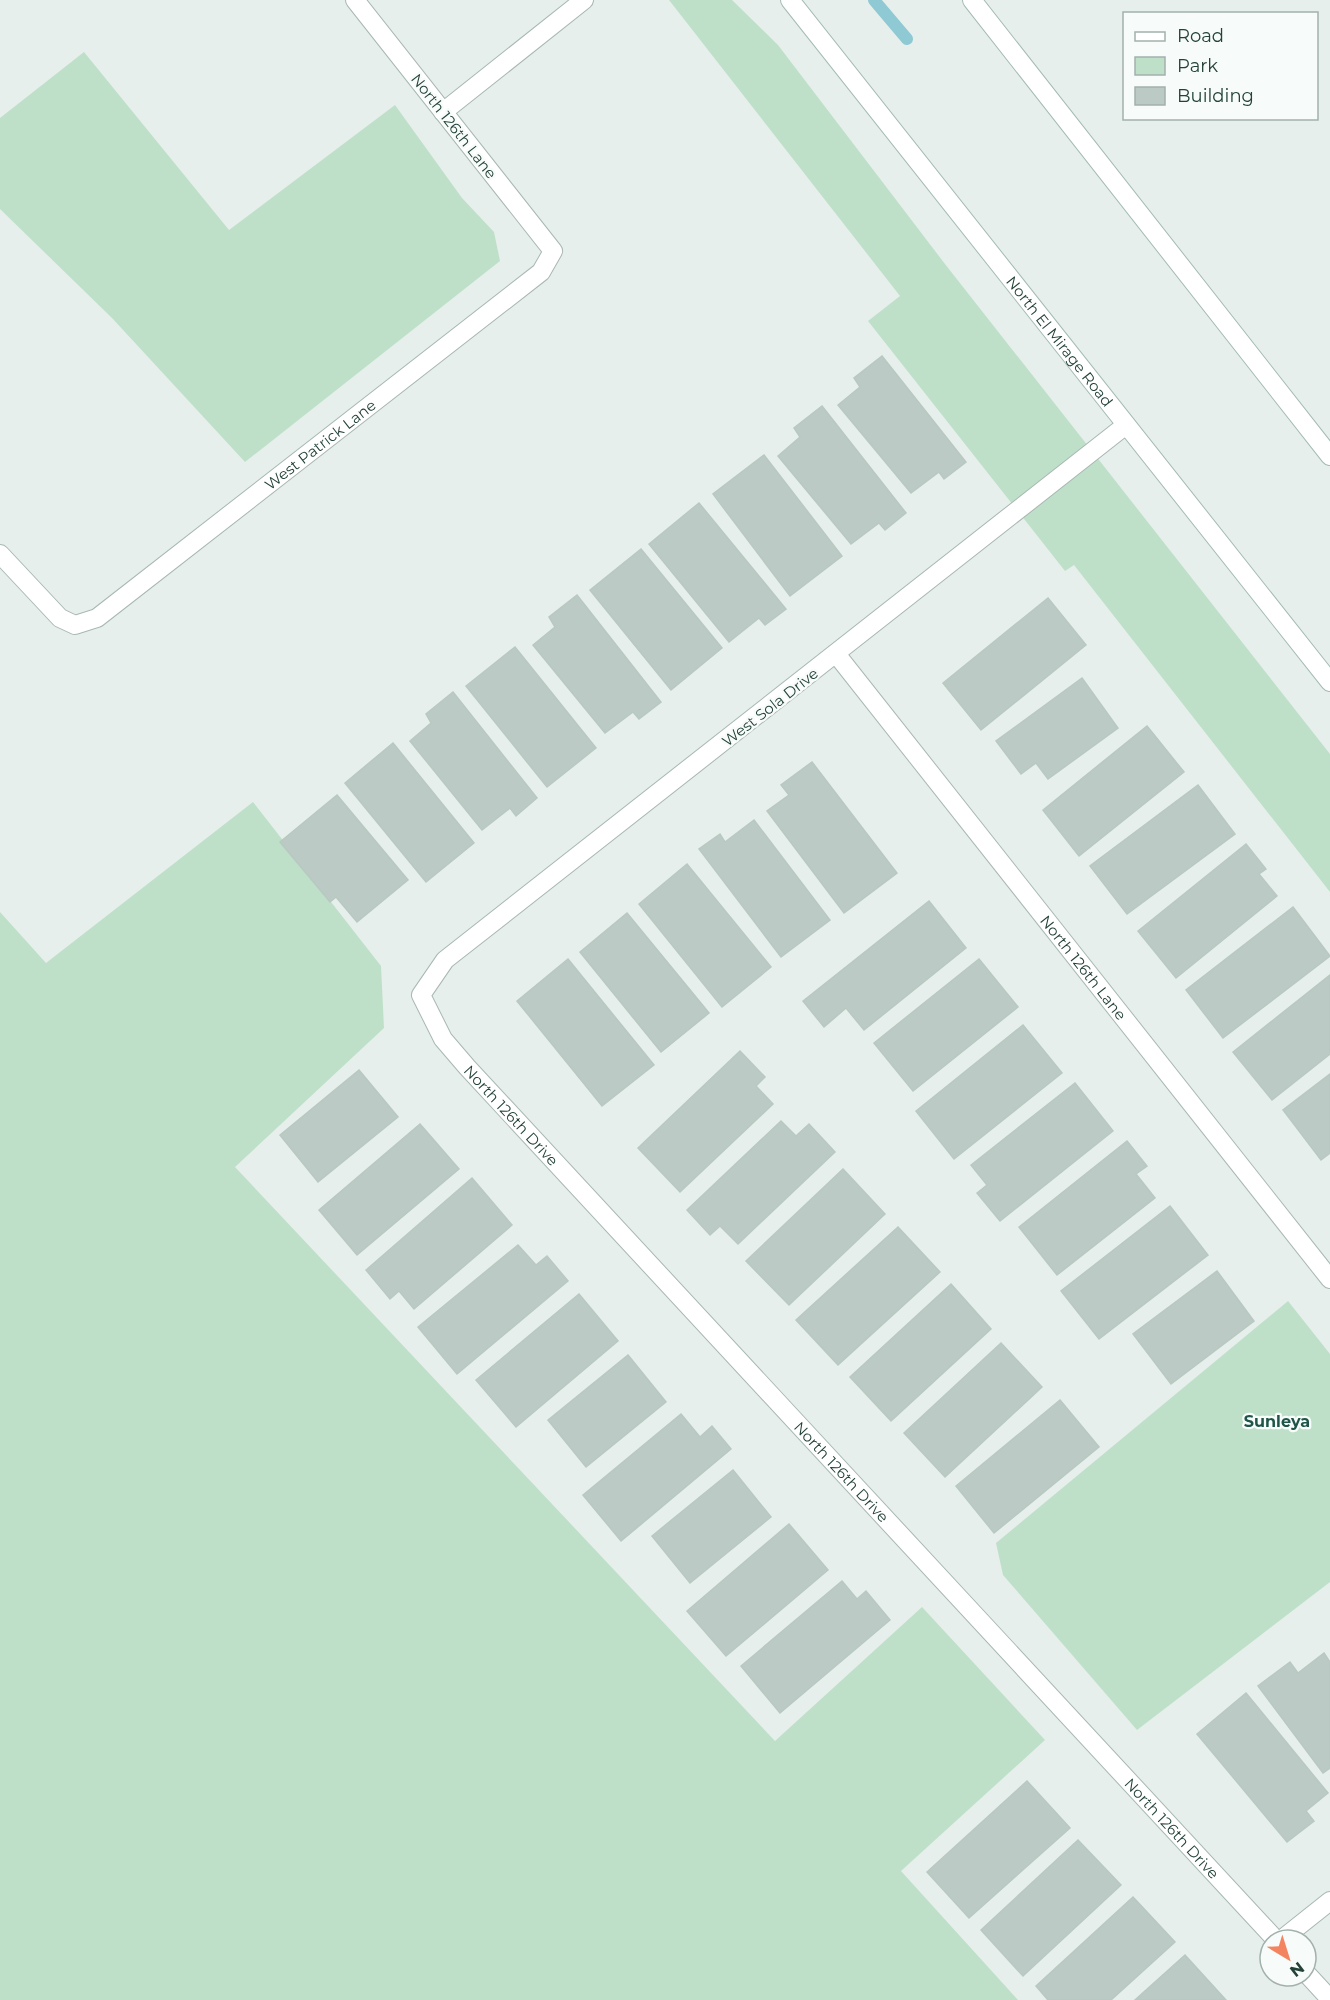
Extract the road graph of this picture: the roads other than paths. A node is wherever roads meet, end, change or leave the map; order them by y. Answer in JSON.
{"nodes":[{"id":1,"x":355,"y":0,"type":"edge"},
{"id":2,"x":584,"y":0,"type":"edge"},
{"id":3,"x":790,"y":0,"type":"edge"},
{"id":4,"x":972,"y":0,"type":"edge"},
{"id":5,"x":443,"y":112,"type":"junction"},
{"id":6,"x":553,"y":251,"type":"joint"},
{"id":7,"x":1126,"y":425,"type":"junction"},
{"id":8,"x":1330,"y":456,"type":"edge"},
{"id":9,"x":0,"y":554,"type":"edge"},
{"id":10,"x":837,"y":655,"type":"junction"},
{"id":11,"x":1330,"y":682,"type":"edge"},
{"id":12,"x":421,"y":995,"type":"joint"},
{"id":13,"x":1330,"y":1278,"type":"edge"},
{"id":14,"x":1330,"y":1901,"type":"edge"},
{"id":15,"x":1265,"y":1928,"type":"edge"},
{"id":16,"x":1296,"y":1928,"type":"edge"},
{"id":17,"x":1318,"y":1986,"type":"edge"},
{"id":18,"x":1330,"y":2000,"type":"edge"}],
"edges":[{"from":1,"to":5,"type":"street","name":"North 126th Lane"},
{"from":2,"to":5,"type":"street"},
{"from":3,"to":7,"type":"street","name":"North El Mirage Road"},
{"from":4,"to":8,"type":"street"},
{"from":5,"to":6,"type":"street","name":"North 126th Lane"},
{"from":6,"to":9,"type":"street","name":"West Patrick Lane"},
{"from":7,"to":10,"type":"street","name":"West Sola Drive"},
{"from":7,"to":11,"type":"street","name":"North El Mirage Road"},
{"from":10,"to":12,"type":"street","name":"West Sola Drive"},
{"from":10,"to":13,"type":"street","name":"North 126th Lane"},
{"from":12,"to":15,"type":"street","name":"North 126th Drive"},
{"from":14,"to":16,"type":"street"},
{"from":17,"to":18,"type":"street"}]}
